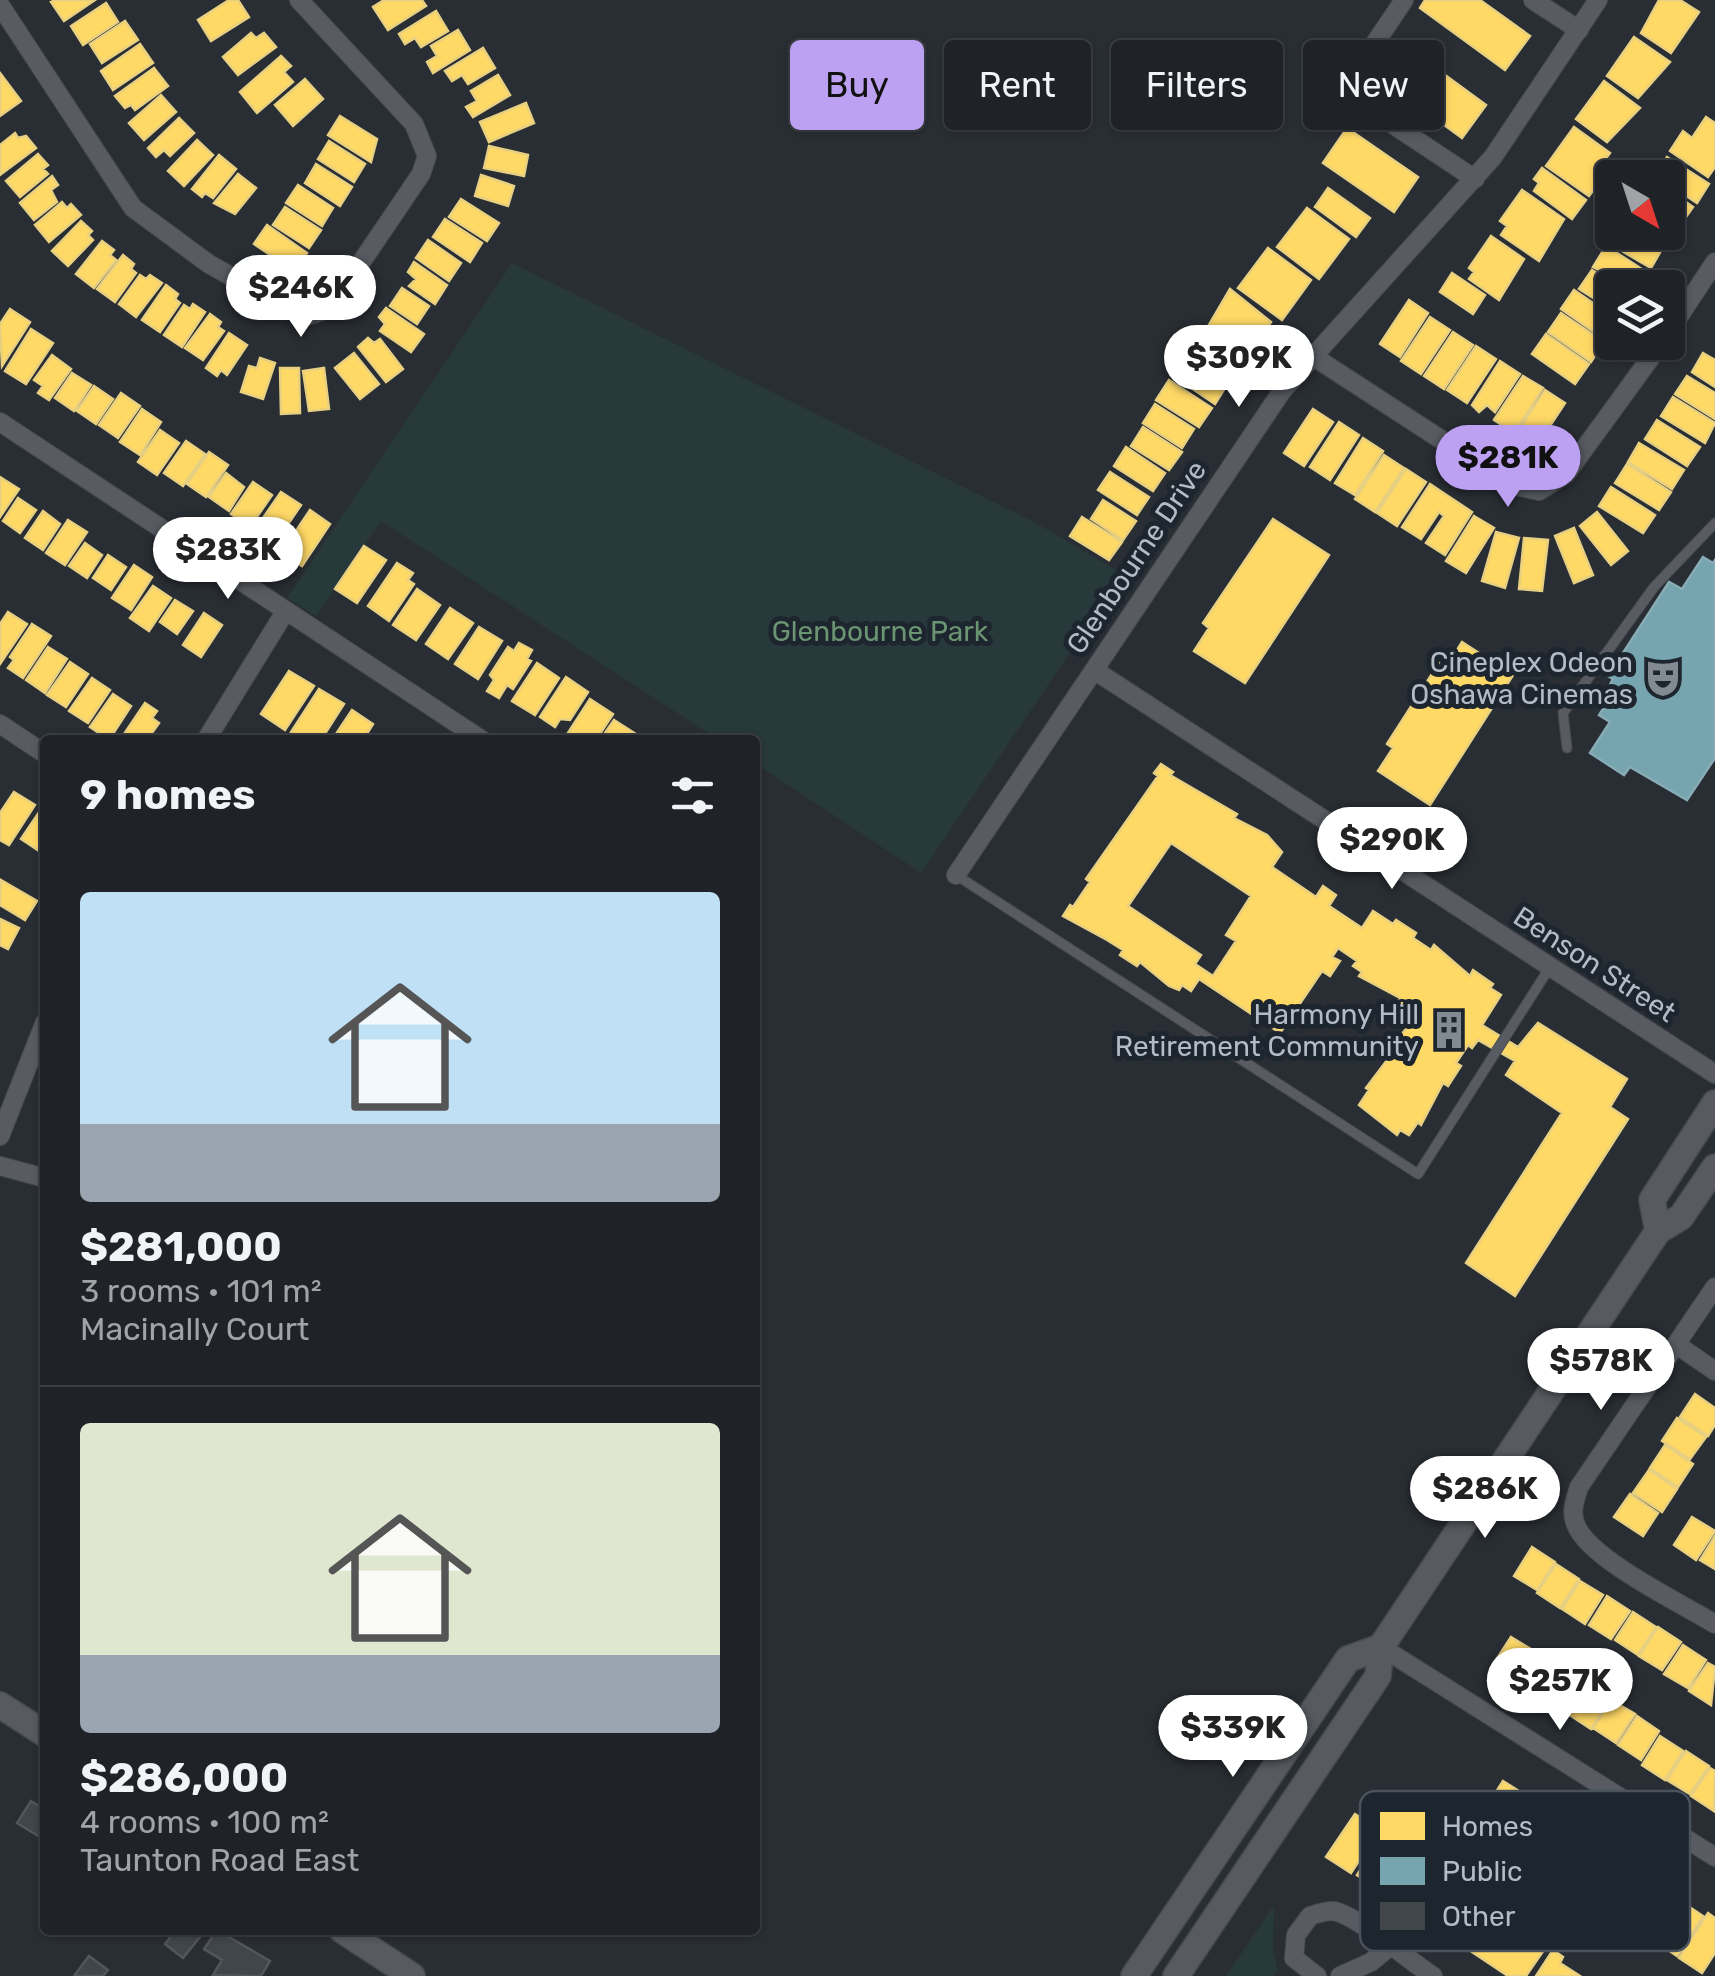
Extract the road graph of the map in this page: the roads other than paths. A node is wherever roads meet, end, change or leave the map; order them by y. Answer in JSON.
{"nodes":[{"id":1,"x":300,"y":0,"type":"edge"},
{"id":2,"x":1404,"y":0,"type":"edge"},
{"id":3,"x":1533,"y":0,"type":"edge"},
{"id":4,"x":1598,"y":0,"type":"edge"},
{"id":5,"x":0,"y":5,"type":"edge"},
{"id":6,"x":1579,"y":30,"type":"junction"},
{"id":7,"x":1475,"y":179,"type":"junction"},
{"id":8,"x":1715,"y":262,"type":"edge"},
{"id":9,"x":1685,"y":308,"type":"edge"},
{"id":10,"x":1311,"y":355,"type":"junction"},
{"id":11,"x":1649,"y":360,"type":"edge"},
{"id":12,"x":0,"y":422,"type":"edge"},
{"id":13,"x":1715,"y":523,"type":"edge"},
{"id":14,"x":285,"y":612,"type":"junction"},
{"id":15,"x":1094,"y":670,"type":"junction"},
{"id":16,"x":0,"y":724,"type":"edge"},
{"id":17,"x":209,"y":735,"type":"edge"},
{"id":18,"x":474,"y":735,"type":"edge"},
{"id":19,"x":1567,"y":748,"type":"dead end"},
{"id":20,"x":40,"y":751,"type":"edge"},
{"id":21,"x":956,"y":875,"type":"joint"},
{"id":22,"x":1550,"y":967,"type":"junction"},
{"id":23,"x":40,"y":1035,"type":"edge"},
{"id":24,"x":1715,"y":1074,"type":"edge"},
{"id":25,"x":1715,"y":1102,"type":"edge"},
{"id":26,"x":0,"y":1136,"type":"edge"},
{"id":27,"x":0,"y":1166,"type":"edge"},
{"id":28,"x":1715,"y":1167,"type":"edge"},
{"id":29,"x":40,"y":1177,"type":"edge"},
{"id":30,"x":1658,"y":1231,"type":"junction"},
{"id":31,"x":1715,"y":1287,"type":"edge"},
{"id":32,"x":1676,"y":1345,"type":"junction"},
{"id":33,"x":1715,"y":1370,"type":"edge"},
{"id":34,"x":1715,"y":1624,"type":"edge"},
{"id":35,"x":1380,"y":1647,"type":"junction"},
{"id":36,"x":0,"y":1705,"type":"edge"},
{"id":37,"x":40,"y":1731,"type":"edge"},
{"id":38,"x":1610,"y":1791,"type":"edge"},
{"id":39,"x":1690,"y":1841,"type":"edge"},
{"id":40,"x":1715,"y":1857,"type":"edge"},
{"id":41,"x":1360,"y":1925,"type":"edge"},
{"id":42,"x":350,"y":1935,"type":"edge"},
{"id":43,"x":1384,"y":1951,"type":"edge"},
{"id":44,"x":1393,"y":1951,"type":"edge"},
{"id":45,"x":412,"y":1976,"type":"edge"},
{"id":46,"x":1134,"y":1976,"type":"edge"},
{"id":47,"x":1176,"y":1976,"type":"edge"},
{"id":48,"x":1317,"y":1976,"type":"edge"},
{"id":49,"x":1340,"y":1976,"type":"edge"},
{"id":50,"x":1433,"y":1976,"type":"edge"}],
"edges":[{"from":1,"to":5,"type":"street"},
{"from":2,"to":7,"type":"street"},
{"from":3,"to":6,"type":"street"},
{"from":4,"to":6,"type":"street","name":"Glenbourne Drive"},
{"from":6,"to":7,"type":"street","name":"Glenbourne Drive"},
{"from":7,"to":10,"type":"street","name":"Glenbourne Drive"},
{"from":8,"to":9,"type":"street"},
{"from":10,"to":11,"type":"street"},
{"from":10,"to":15,"type":"street","name":"Glenbourne Drive"},
{"from":12,"to":14,"type":"street"},
{"from":13,"to":19,"type":"lane"},
{"from":14,"to":17,"type":"street"},
{"from":14,"to":18,"type":"street"},
{"from":15,"to":21,"type":"street","name":"Glenbourne Drive"},
{"from":15,"to":22,"type":"street","name":"Benson Street"},
{"from":16,"to":20,"type":"street"},
{"from":21,"to":22,"type":"lane"},
{"from":22,"to":24,"type":"street","name":"Benson Street"},
{"from":23,"to":26,"type":"street"},
{"from":25,"to":30,"type":"main road"},
{"from":27,"to":29,"type":"street"},
{"from":28,"to":30,"type":"main road"},
{"from":30,"to":35,"type":"main road"},
{"from":31,"to":32,"type":"street"},
{"from":32,"to":33,"type":"street"},
{"from":32,"to":34,"type":"street"},
{"from":35,"to":38,"type":"street"},
{"from":35,"to":46,"type":"main road"},
{"from":35,"to":47,"type":"main road"},
{"from":36,"to":37,"type":"main road"},
{"from":39,"to":40,"type":"street"},
{"from":41,"to":48,"type":"street"},
{"from":42,"to":45,"type":"main road"},
{"from":43,"to":49,"type":"street"},
{"from":44,"to":50,"type":"street"}]}
